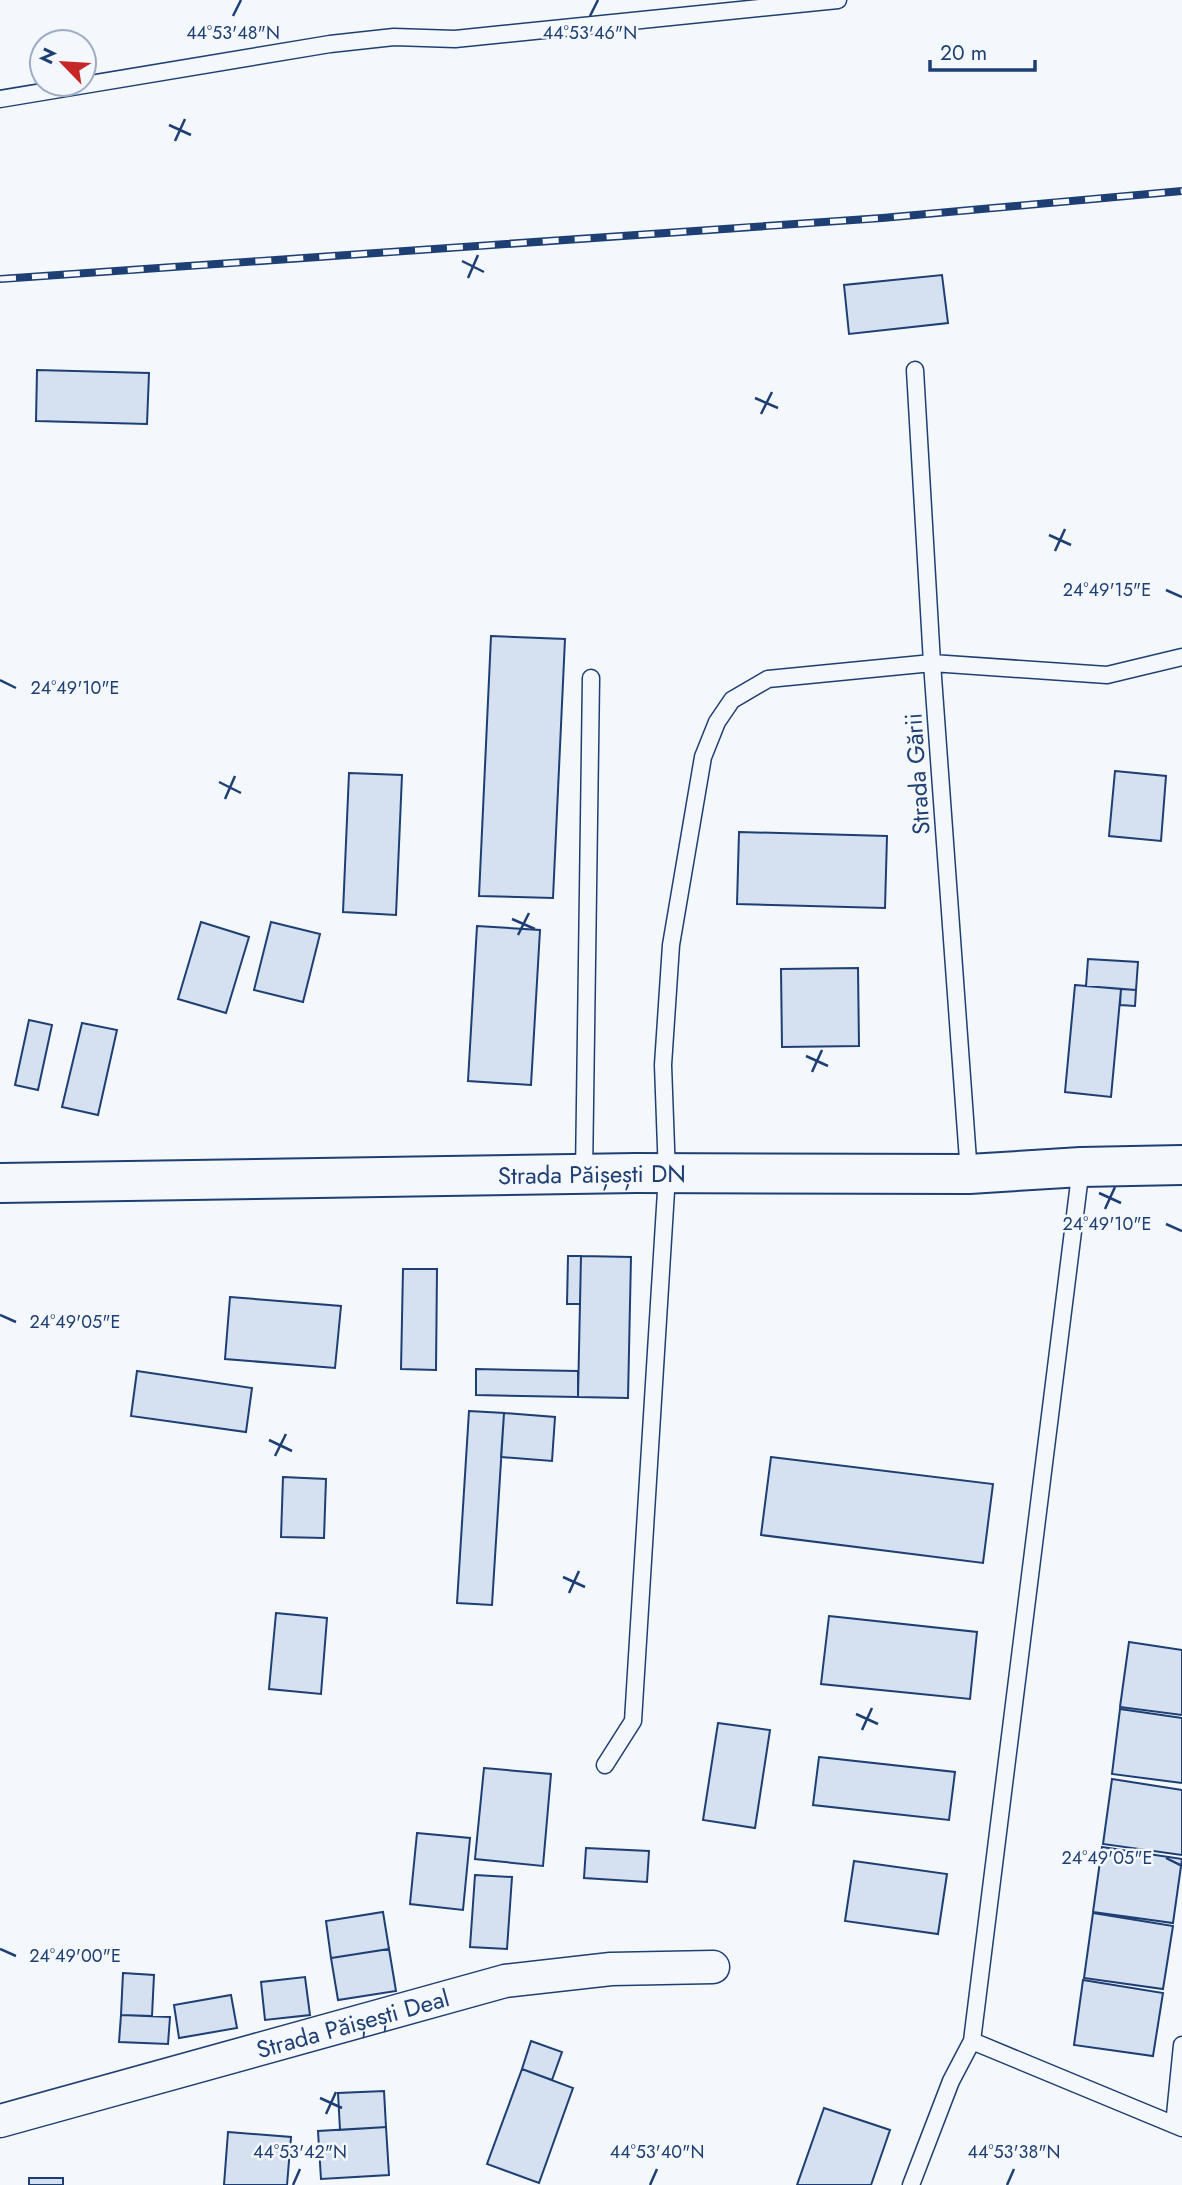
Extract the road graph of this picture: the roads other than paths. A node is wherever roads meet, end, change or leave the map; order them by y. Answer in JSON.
{"nodes":[{"id":1,"x":838,"y":0,"type":"edge"},
{"id":2,"x":0,"y":99,"type":"edge"},
{"id":3,"x":915,"y":370,"type":"dead end"},
{"id":4,"x":1182,"y":657,"type":"edge"},
{"id":5,"x":932,"y":663,"type":"junction"},
{"id":6,"x":591,"y":678,"type":"dead end"},
{"id":7,"x":1182,"y":1165,"type":"edge"},
{"id":8,"x":1081,"y":1167,"type":"junction"},
{"id":9,"x":584,"y":1174,"type":"junction"},
{"id":10,"x":969,"y":1174,"type":"junction"},
{"id":11,"x":667,"y":1175,"type":"junction"},
{"id":12,"x":0,"y":1183,"type":"edge"},
{"id":13,"x":605,"y":1765,"type":"dead end"},
{"id":14,"x":713,"y":1967,"type":"dead end"},
{"id":15,"x":972,"y":2041,"type":"junction"},
{"id":16,"x":1182,"y":2045,"type":"edge"},
{"id":17,"x":0,"y":2120,"type":"edge"},
{"id":18,"x":1178,"y":2126,"type":"edge"},
{"id":19,"x":911,"y":2185,"type":"edge"}],
"edges":[{"from":1,"to":2,"type":"lane"},
{"from":3,"to":5,"type":"lane","name":"Strada Gării"},
{"from":4,"to":5,"type":"lane"},
{"from":5,"to":10,"type":"lane","name":"Strada Gării"},
{"from":5,"to":11,"type":"lane"},
{"from":6,"to":9,"type":"lane"},
{"from":7,"to":8,"type":"main road","name":"Strada Păișești DN"},
{"from":8,"to":10,"type":"main road","name":"Strada Păișești DN"},
{"from":8,"to":15,"type":"lane"},
{"from":9,"to":11,"type":"main road","name":"Strada Păișești DN"},
{"from":9,"to":12,"type":"main road","name":"Strada Păișești DN"},
{"from":10,"to":11,"type":"main road","name":"Strada Păișești DN"},
{"from":11,"to":13,"type":"lane"},
{"from":14,"to":17,"type":"street","name":"Strada Păișești Deal"},
{"from":15,"to":18,"type":"lane"},
{"from":15,"to":19,"type":"lane"},
{"from":16,"to":18,"type":"lane"}]}
